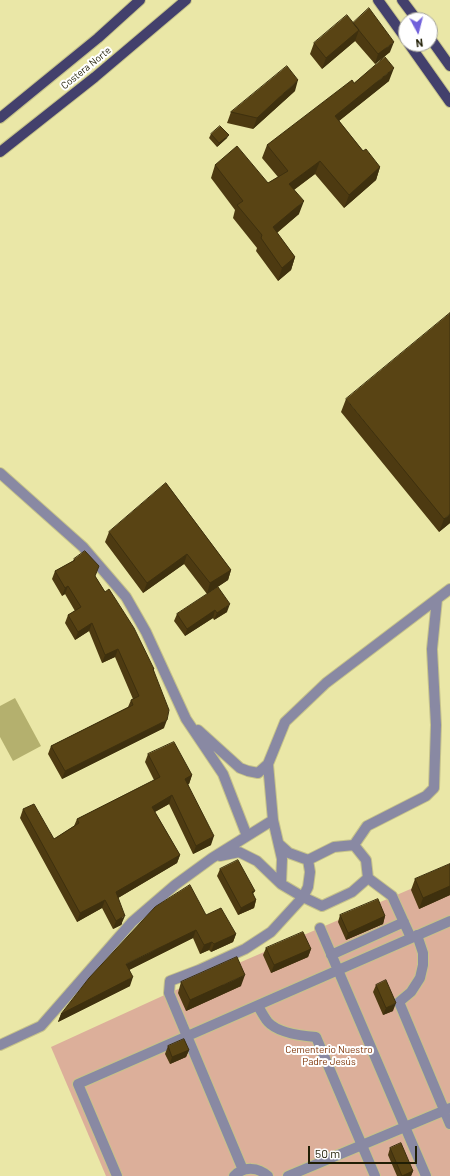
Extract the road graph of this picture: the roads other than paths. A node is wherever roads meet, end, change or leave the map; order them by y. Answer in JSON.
{"nodes":[{"id":1,"x":140,"y":0,"type":"edge"},
{"id":2,"x":186,"y":0,"type":"edge"},
{"id":3,"x":378,"y":0,"type":"edge"},
{"id":4,"x":402,"y":0,"type":"edge"},
{"id":5,"x":411,"y":12,"type":"edge"},
{"id":6,"x":398,"y":28,"type":"edge"},
{"id":7,"x":438,"y":49,"type":"edge"},
{"id":8,"x":415,"y":52,"type":"edge"},
{"id":9,"x":450,"y":66,"type":"edge"},
{"id":10,"x":450,"y":102,"type":"edge"},
{"id":11,"x":0,"y":118,"type":"edge"},
{"id":12,"x":0,"y":152,"type":"edge"},
{"id":13,"x":0,"y":474,"type":"edge"},
{"id":14,"x":450,"y":589,"type":"edge"},
{"id":15,"x":437,"y":599,"type":"junction"},
{"id":16,"x":186,"y":719,"type":"junction"},
{"id":17,"x":268,"y":764,"type":"junction"},
{"id":18,"x":274,"y":820,"type":"junction"},
{"id":19,"x":247,"y":836,"type":"junction"},
{"id":20,"x":279,"y":844,"type":"junction"},
{"id":21,"x":354,"y":845,"type":"junction"},
{"id":22,"x":212,"y":858,"type":"junction"},
{"id":23,"x":308,"y":860,"type":"junction"},
{"id":24,"x":368,"y":878,"type":"junction"},
{"id":25,"x":281,"y":884,"type":"junction"},
{"id":26,"x":303,"y":896,"type":"junction"},
{"id":27,"x":450,"y":921,"type":"edge"},
{"id":28,"x":404,"y":922,"type":"junction"},
{"id":29,"x":320,"y":928,"type":"dead end"},
{"id":30,"x":414,"y":937,"type":"junction"},
{"id":31,"x":331,"y":954,"type":"junction"},
{"id":32,"x":338,"y":970,"type":"junction"},
{"id":33,"x":258,"y":1006,"type":"junction"},
{"id":34,"x":188,"y":1037,"type":"junction"},
{"id":35,"x":0,"y":1045,"type":"edge"},
{"id":36,"x":447,"y":1109,"type":"edge"},
{"id":37,"x":450,"y":1124,"type":"edge"},
{"id":38,"x":405,"y":1127,"type":"junction"},
{"id":39,"x":362,"y":1145,"type":"junction"},
{"id":40,"x":243,"y":1170,"type":"junction"},
{"id":41,"x":117,"y":1176,"type":"edge"},
{"id":42,"x":234,"y":1176,"type":"edge"},
{"id":43,"x":268,"y":1176,"type":"edge"},
{"id":44,"x":288,"y":1176,"type":"edge"},
{"id":45,"x":375,"y":1176,"type":"edge"},
{"id":46,"x":426,"y":1176,"type":"edge"}],
"edges":[{"from":1,"to":11,"type":"main road","name":"Costera Norte"},
{"from":2,"to":12,"type":"main road","name":"Costera Norte"},
{"from":3,"to":6,"type":"main road"},
{"from":4,"to":5,"type":"main road"},
{"from":7,"to":9,"type":"main road"},
{"from":8,"to":10,"type":"main road"},
{"from":13,"to":16,"type":"street"},
{"from":14,"to":15,"type":"street"},
{"from":15,"to":17,"type":"street"},
{"from":15,"to":21,"type":"street"},
{"from":16,"to":17,"type":"street"},
{"from":16,"to":19,"type":"street"},
{"from":17,"to":18,"type":"street"},
{"from":18,"to":19,"type":"street"},
{"from":18,"to":20,"type":"street"},
{"from":19,"to":22,"type":"street"},
{"from":20,"to":23,"type":"street"},
{"from":20,"to":25,"type":"street"},
{"from":21,"to":23,"type":"street"},
{"from":21,"to":24,"type":"street"},
{"from":22,"to":25,"type":"street"},
{"from":22,"to":35,"type":"street"},
{"from":23,"to":26,"type":"street"},
{"from":24,"to":26,"type":"street"},
{"from":24,"to":28,"type":"street"},
{"from":25,"to":26,"type":"street"},
{"from":26,"to":34,"type":"street"},
{"from":27,"to":30,"type":"street"},
{"from":28,"to":30,"type":"street"},
{"from":28,"to":31,"type":"street"},
{"from":29,"to":31,"type":"street"},
{"from":30,"to":32,"type":"street"},
{"from":30,"to":36,"type":"street"},
{"from":31,"to":32,"type":"street"},
{"from":32,"to":33,"type":"street"},
{"from":32,"to":38,"type":"street"},
{"from":33,"to":34,"type":"street"},
{"from":33,"to":39,"type":"street"},
{"from":34,"to":40,"type":"street"},
{"from":34,"to":41,"type":"street"},
{"from":36,"to":37,"type":"street"},
{"from":36,"to":38,"type":"street"},
{"from":38,"to":39,"type":"street"},
{"from":38,"to":46,"type":"street"},
{"from":39,"to":44,"type":"street"},
{"from":39,"to":45,"type":"street"},
{"from":40,"to":42,"type":"street"},
{"from":40,"to":43,"type":"street"}]}
